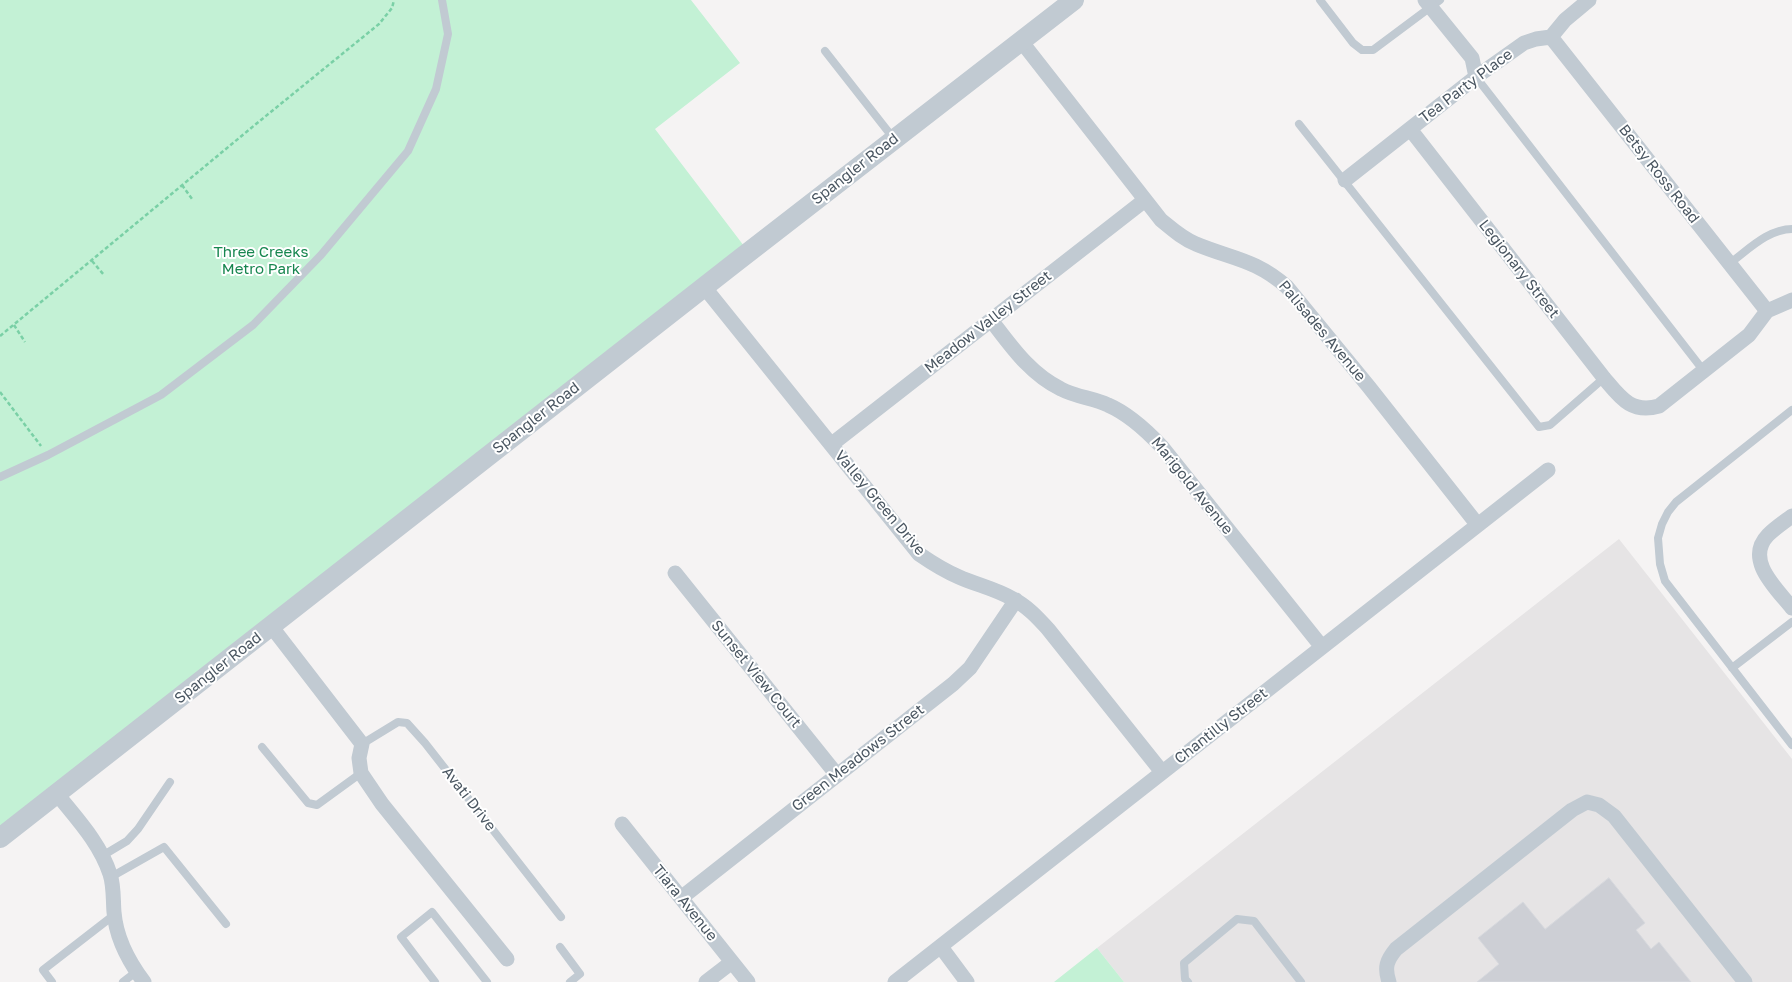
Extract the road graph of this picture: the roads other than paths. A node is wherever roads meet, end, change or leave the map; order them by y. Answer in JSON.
{"nodes":[{"id":1,"x":442,"y":0,"type":"edge"},
{"id":2,"x":1074,"y":0,"type":"edge"},
{"id":3,"x":1320,"y":0,"type":"edge"},
{"id":4,"x":1589,"y":0,"type":"edge"},
{"id":5,"x":1432,"y":2,"type":"edge"},
{"id":6,"x":1552,"y":37,"type":"junction"},
{"id":7,"x":1021,"y":41,"type":"junction"},
{"id":8,"x":825,"y":51,"type":"dead end"},
{"id":9,"x":1476,"y":77,"type":"junction"},
{"id":10,"x":1299,"y":124,"type":"dead end"},
{"id":11,"x":1410,"y":129,"type":"junction"},
{"id":12,"x":894,"y":140,"type":"junction"},
{"id":13,"x":1345,"y":180,"type":"junction"},
{"id":14,"x":1145,"y":200,"type":"junction"},
{"id":15,"x":1792,"y":229,"type":"edge"},
{"id":16,"x":1730,"y":263,"type":"junction"},
{"id":17,"x":704,"y":288,"type":"junction"},
{"id":18,"x":1792,"y":300,"type":"edge"},
{"id":19,"x":1767,"y":310,"type":"junction"},
{"id":20,"x":991,"y":320,"type":"junction"},
{"id":21,"x":1703,"y":370,"type":"junction"},
{"id":22,"x":1604,"y":378,"type":"junction"},
{"id":23,"x":1792,"y":410,"type":"edge"},
{"id":24,"x":832,"y":444,"type":"junction"},
{"id":25,"x":1548,"y":470,"type":"dead end"},
{"id":26,"x":0,"y":477,"type":"edge"},
{"id":27,"x":1792,"y":516,"type":"edge"},
{"id":28,"x":1477,"y":524,"type":"junction"},
{"id":29,"x":675,"y":572,"type":"dead end"},
{"id":30,"x":1016,"y":600,"type":"junction"},
{"id":31,"x":1792,"y":608,"type":"edge"},
{"id":32,"x":1792,"y":622,"type":"edge"},
{"id":33,"x":271,"y":626,"type":"junction"},
{"id":34,"x":1322,"y":647,"type":"junction"},
{"id":35,"x":1732,"y":668,"type":"junction"},
{"id":36,"x":362,"y":744,"type":"junction"},
{"id":37,"x":1792,"y":745,"type":"edge"},
{"id":38,"x":262,"y":748,"type":"dead end"},
{"id":39,"x":1162,"y":772,"type":"junction"},
{"id":40,"x":361,"y":773,"type":"junction"},
{"id":41,"x":837,"y":775,"type":"junction"},
{"id":42,"x":170,"y":782,"type":"dead end"},
{"id":43,"x":57,"y":794,"type":"junction"},
{"id":44,"x":622,"y":824,"type":"dead end"},
{"id":45,"x":0,"y":838,"type":"edge"},
{"id":46,"x":102,"y":856,"type":"junction"},
{"id":47,"x":111,"y":877,"type":"junction"},
{"id":48,"x":681,"y":898,"type":"junction"},
{"id":49,"x":114,"y":915,"type":"junction"},
{"id":50,"x":561,"y":917,"type":"dead end"},
{"id":51,"x":226,"y":924,"type":"dead end"},
{"id":52,"x":560,"y":947,"type":"dead end"},
{"id":53,"x":940,"y":947,"type":"junction"},
{"id":54,"x":507,"y":959,"type":"dead end"},
{"id":55,"x":732,"y":962,"type":"junction"},
{"id":56,"x":140,"y":977,"type":"edge"},
{"id":57,"x":52,"y":982,"type":"edge"},
{"id":58,"x":124,"y":982,"type":"edge"},
{"id":59,"x":435,"y":982,"type":"edge"},
{"id":60,"x":486,"y":982,"type":"edge"},
{"id":61,"x":570,"y":982,"type":"edge"},
{"id":62,"x":706,"y":982,"type":"edge"},
{"id":63,"x":748,"y":982,"type":"edge"},
{"id":64,"x":895,"y":982,"type":"edge"},
{"id":65,"x":968,"y":982,"type":"edge"},
{"id":66,"x":1188,"y":982,"type":"edge"},
{"id":67,"x":1300,"y":982,"type":"edge"},
{"id":68,"x":1389,"y":982,"type":"edge"},
{"id":69,"x":1745,"y":982,"type":"edge"}],
"edges":[{"from":1,"to":26,"type":"lane"},
{"from":2,"to":7,"type":"street","name":"Spangler Road"},
{"from":3,"to":5,"type":"lane"},
{"from":4,"to":6,"type":"street"},
{"from":5,"to":9,"type":"street"},
{"from":6,"to":9,"type":"street","name":"Tea Party Place"},
{"from":6,"to":16,"type":"street","name":"Betsy Ross Road"},
{"from":7,"to":12,"type":"street","name":"Spangler Road"},
{"from":7,"to":14,"type":"street","name":"Palisades Avenue"},
{"from":8,"to":12,"type":"lane"},
{"from":9,"to":11,"type":"street","name":"Tea Party Place"},
{"from":9,"to":21,"type":"lane"},
{"from":10,"to":13,"type":"lane"},
{"from":11,"to":13,"type":"street","name":"Tea Party Place"},
{"from":11,"to":22,"type":"street","name":"Legionary Street"},
{"from":12,"to":17,"type":"street","name":"Spangler Road"},
{"from":13,"to":22,"type":"lane"},
{"from":14,"to":20,"type":"street","name":"Meadow Valley Street"},
{"from":14,"to":28,"type":"street","name":"Palisades Avenue"},
{"from":15,"to":16,"type":"lane"},
{"from":16,"to":19,"type":"street","name":"Betsy Ross Road"},
{"from":17,"to":24,"type":"street","name":"Valley Green Drive"},
{"from":17,"to":33,"type":"street","name":"Spangler Road"},
{"from":18,"to":19,"type":"street"},
{"from":19,"to":21,"type":"street"},
{"from":20,"to":24,"type":"street","name":"Meadow Valley Street"},
{"from":20,"to":34,"type":"street","name":"Marigold Avenue"},
{"from":21,"to":22,"type":"street","name":"Legionary Street"},
{"from":23,"to":35,"type":"lane"},
{"from":24,"to":30,"type":"street","name":"Valley Green Drive"},
{"from":25,"to":28,"type":"street","name":"Chantilly Street"},
{"from":27,"to":31,"type":"street"},
{"from":28,"to":34,"type":"street","name":"Chantilly Street"},
{"from":29,"to":41,"type":"street","name":"Sunset View Court"},
{"from":30,"to":39,"type":"street","name":"Valley Green Drive"},
{"from":30,"to":41,"type":"street","name":"Green Meadows Street"},
{"from":32,"to":35,"type":"lane"},
{"from":33,"to":36,"type":"street"},
{"from":33,"to":43,"type":"street","name":"Spangler Road"},
{"from":34,"to":39,"type":"street","name":"Chantilly Street"},
{"from":35,"to":37,"type":"lane"},
{"from":36,"to":40,"type":"street"},
{"from":36,"to":50,"type":"lane","name":"Avati Drive"},
{"from":38,"to":40,"type":"lane"},
{"from":39,"to":53,"type":"street","name":"Chantilly Street"},
{"from":40,"to":54,"type":"street"},
{"from":41,"to":48,"type":"street","name":"Green Meadows Street"},
{"from":42,"to":46,"type":"lane"},
{"from":43,"to":45,"type":"street","name":"Spangler Road"},
{"from":43,"to":46,"type":"street"},
{"from":44,"to":48,"type":"street","name":"Tiara Avenue"},
{"from":46,"to":47,"type":"street"},
{"from":47,"to":49,"type":"street"},
{"from":47,"to":51,"type":"lane"},
{"from":48,"to":55,"type":"street","name":"Tiara Avenue"},
{"from":49,"to":56,"type":"street"},
{"from":49,"to":57,"type":"lane"},
{"from":52,"to":61,"type":"lane"},
{"from":53,"to":64,"type":"street","name":"Chantilly Street"},
{"from":53,"to":65,"type":"street"},
{"from":55,"to":62,"type":"street"},
{"from":55,"to":63,"type":"street","name":"Tiara Avenue"},
{"from":56,"to":58,"type":"lane"},
{"from":59,"to":60,"type":"lane"},
{"from":66,"to":67,"type":"lane"},
{"from":68,"to":69,"type":"street"}]}
